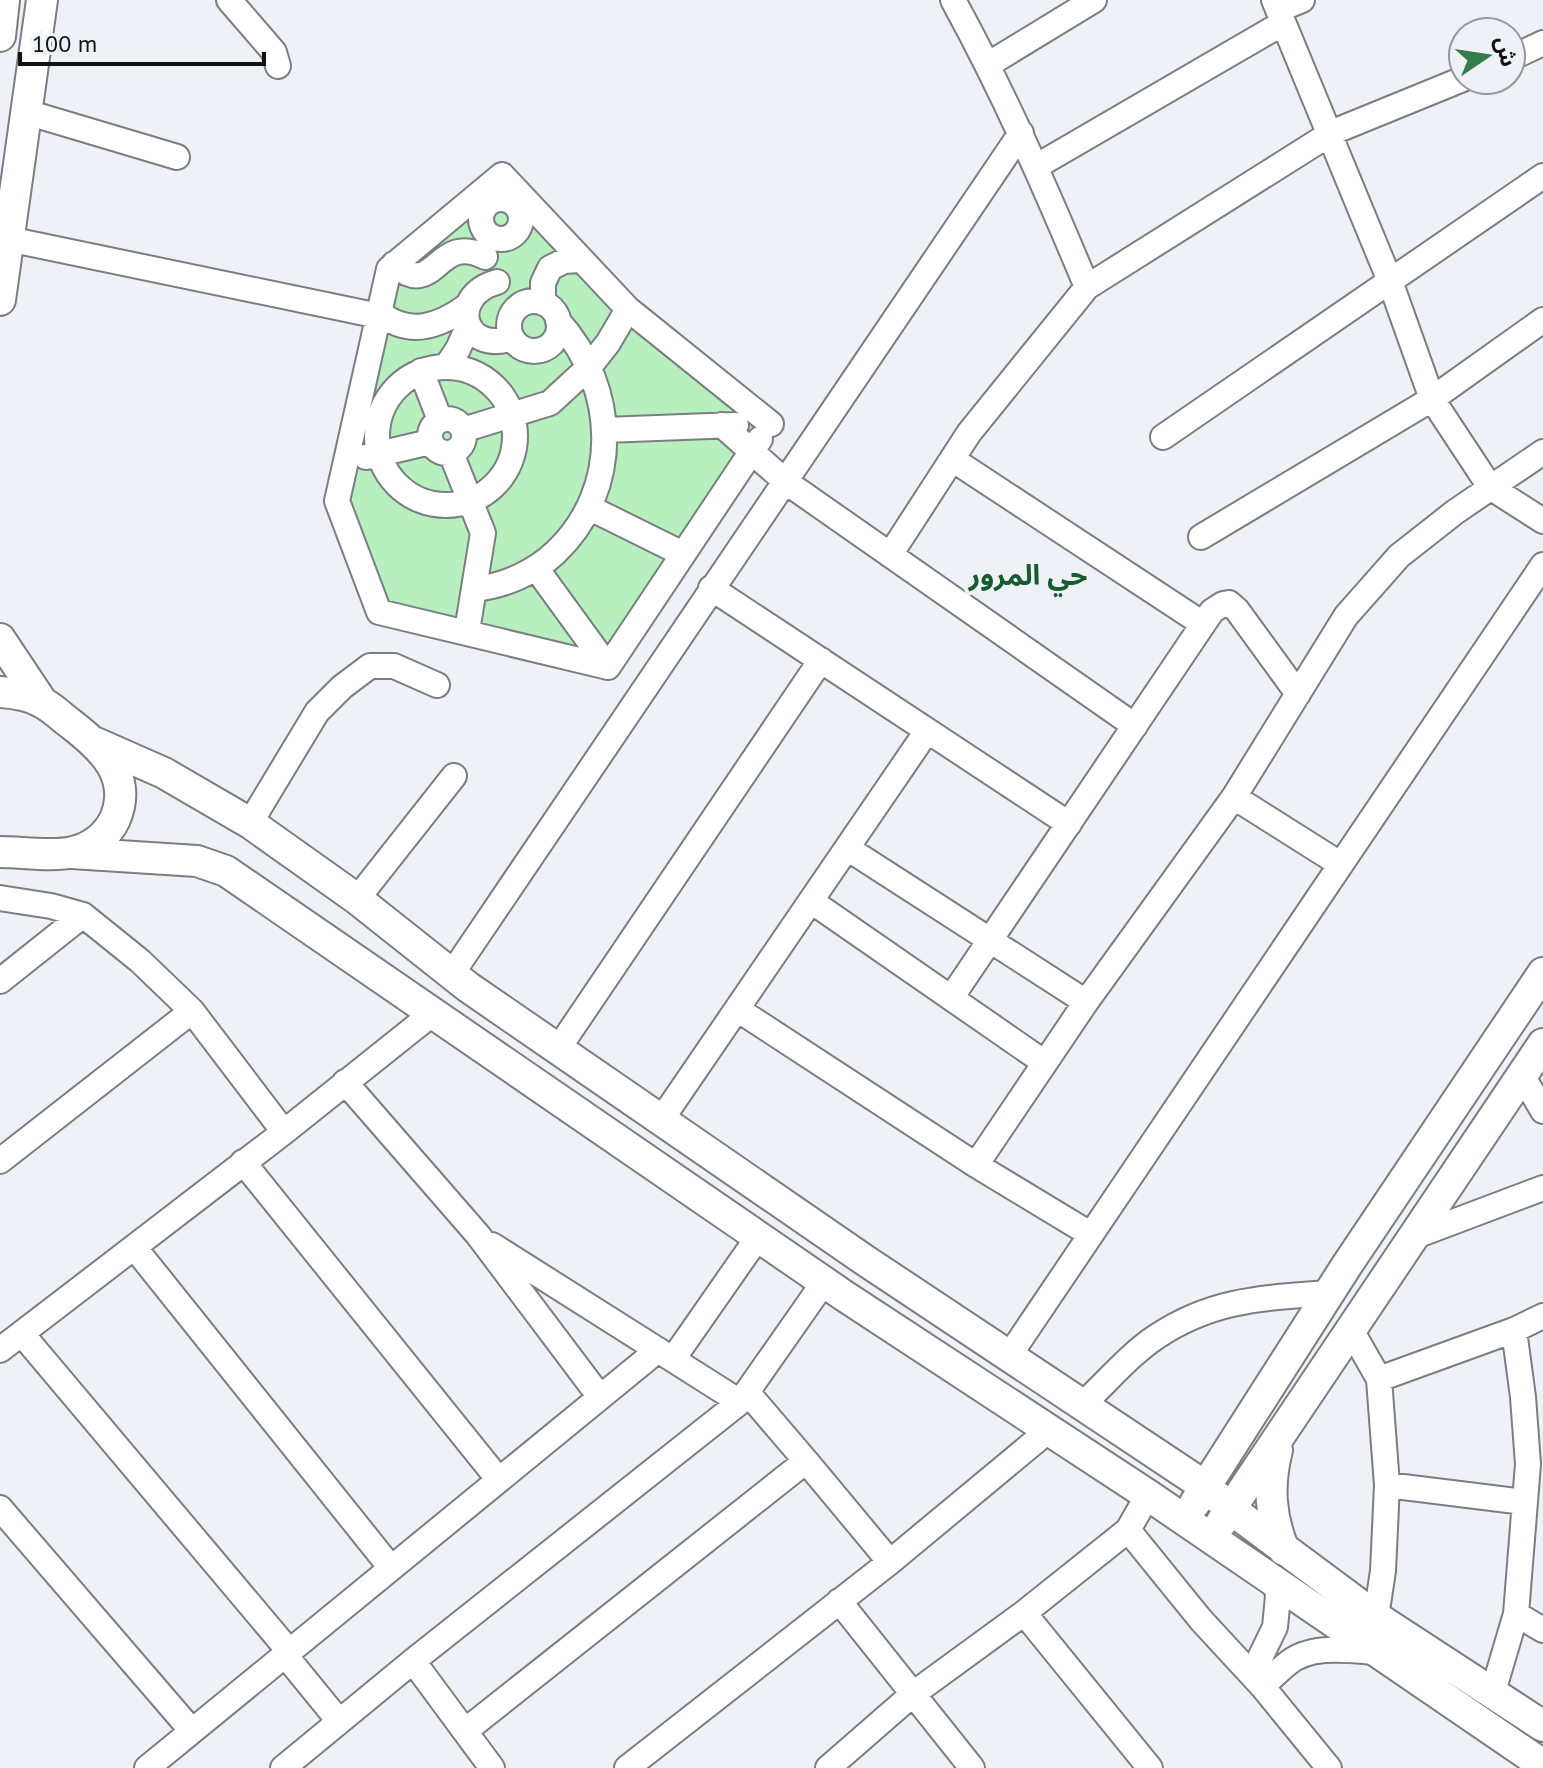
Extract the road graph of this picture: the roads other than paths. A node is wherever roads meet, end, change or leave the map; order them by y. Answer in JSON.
{"nodes":[{"id":1,"x":4,"y":0,"type":"edge"},
{"id":2,"x":42,"y":0,"type":"edge"},
{"id":3,"x":229,"y":0,"type":"edge"},
{"id":4,"x":953,"y":0,"type":"edge"},
{"id":5,"x":1094,"y":0,"type":"edge"},
{"id":6,"x":1302,"y":0,"type":"edge"},
{"id":7,"x":1279,"y":11,"type":"edge"},
{"id":8,"x":0,"y":36,"type":"edge"},
{"id":9,"x":989,"y":64,"type":"junction"},
{"id":10,"x":278,"y":66,"type":"dead end"},
{"id":11,"x":1447,"y":86,"type":"edge"},
{"id":12,"x":26,"y":112,"type":"junction"},
{"id":13,"x":1021,"y":133,"type":"junction"},
{"id":14,"x":1329,"y":135,"type":"junction"},
{"id":15,"x":177,"y":157,"type":"dead end"},
{"id":16,"x":1037,"y":166,"type":"junction"},
{"id":17,"x":1543,"y":176,"type":"edge"},
{"id":18,"x":8,"y":239,"type":"junction"},
{"id":19,"x":580,"y":260,"type":"junction"},
{"id":20,"x":394,"y":264,"type":"junction"},
{"id":21,"x":1390,"y":281,"type":"junction"},
{"id":22,"x":497,"y":282,"type":"junction"},
{"id":23,"x":1087,"y":287,"type":"junction"},
{"id":24,"x":0,"y":300,"type":"edge"},
{"id":25,"x":542,"y":309,"type":"junction"},
{"id":26,"x":628,"y":309,"type":"junction"},
{"id":27,"x":379,"y":315,"type":"junction"},
{"id":28,"x":468,"y":316,"type":"junction"},
{"id":29,"x":1543,"y":320,"type":"edge"},
{"id":30,"x":512,"y":338,"type":"junction"},
{"id":31,"x":446,"y":367,"type":"junction"},
{"id":32,"x":589,"y":367,"type":"junction"},
{"id":33,"x":421,"y":371,"type":"junction"},
{"id":34,"x":1432,"y":399,"type":"junction"},
{"id":35,"x":511,"y":415,"type":"junction"},
{"id":36,"x":771,"y":424,"type":"junction"},
{"id":37,"x":722,"y":425,"type":"junction"},
{"id":38,"x":605,"y":430,"type":"junction"},
{"id":39,"x":1163,"y":437,"type":"dead end"},
{"id":40,"x":441,"y":438,"type":"junction"},
{"id":41,"x":752,"y":452,"type":"junction"},
{"id":42,"x":1543,"y":452,"type":"edge"},
{"id":43,"x":379,"y":454,"type":"junction"},
{"id":44,"x":952,"y":459,"type":"junction"},
{"id":45,"x":346,"y":461,"type":"junction"},
{"id":46,"x":786,"y":482,"type":"junction"},
{"id":47,"x":1490,"y":487,"type":"junction"},
{"id":48,"x":469,"y":501,"type":"junction"},
{"id":49,"x":590,"y":508,"type":"junction"},
{"id":50,"x":1543,"y":521,"type":"edge"},
{"id":51,"x":1201,"y":537,"type":"dead end"},
{"id":52,"x":683,"y":554,"type":"junction"},
{"id":53,"x":890,"y":555,"type":"junction"},
{"id":54,"x":1543,"y":565,"type":"edge"},
{"id":55,"x":536,"y":568,"type":"junction"},
{"id":56,"x":711,"y":588,"type":"junction"},
{"id":57,"x":474,"y":589,"type":"junction"},
{"id":58,"x":1203,"y":624,"type":"junction"},
{"id":59,"x":467,"y":631,"type":"junction"},
{"id":60,"x":0,"y":639,"type":"edge"},
{"id":61,"x":821,"y":660,"type":"junction"},
{"id":62,"x":608,"y":667,"type":"junction"},
{"id":63,"x":437,"y":685,"type":"dead end"},
{"id":64,"x":0,"y":692,"type":"edge"},
{"id":65,"x":1298,"y":694,"type":"junction"},
{"id":66,"x":42,"y":702,"type":"junction"},
{"id":67,"x":1135,"y":726,"type":"junction"},
{"id":68,"x":927,"y":731,"type":"junction"},
{"id":69,"x":96,"y":743,"type":"junction"},
{"id":70,"x":454,"y":776,"type":"dead end"},
{"id":71,"x":1234,"y":797,"type":"junction"},
{"id":72,"x":250,"y":823,"type":"junction"},
{"id":73,"x":1069,"y":824,"type":"junction"},
{"id":74,"x":847,"y":848,"type":"junction"},
{"id":75,"x":0,"y":852,"type":"edge"},
{"id":76,"x":72,"y":853,"type":"junction"},
{"id":77,"x":1340,"y":864,"type":"junction"},
{"id":78,"x":0,"y":898,"type":"edge"},
{"id":79,"x":357,"y":899,"type":"junction"},
{"id":80,"x":811,"y":901,"type":"junction"},
{"id":81,"x":83,"y":915,"type":"junction"},
{"id":82,"x":990,"y":940,"type":"junction"},
{"id":83,"x":1543,"y":973,"type":"edge"},
{"id":84,"x":451,"y":975,"type":"junction"},
{"id":85,"x":0,"y":981,"type":"edge"},
{"id":86,"x":951,"y":998,"type":"junction"},
{"id":87,"x":1086,"y":1002,"type":"junction"},
{"id":88,"x":737,"y":1009,"type":"junction"},
{"id":89,"x":192,"y":1011,"type":"junction"},
{"id":90,"x":433,"y":1013,"type":"junction"},
{"id":91,"x":1543,"y":1044,"type":"edge"},
{"id":92,"x":558,"y":1049,"type":"junction"},
{"id":93,"x":1045,"y":1063,"type":"junction"},
{"id":94,"x":1522,"y":1075,"type":"junction"},
{"id":95,"x":345,"y":1082,"type":"junction"},
{"id":96,"x":1543,"y":1111,"type":"edge"},
{"id":97,"x":661,"y":1120,"type":"junction"},
{"id":98,"x":284,"y":1132,"type":"junction"},
{"id":99,"x":0,"y":1161,"type":"edge"},
{"id":100,"x":243,"y":1162,"type":"junction"},
{"id":101,"x":976,"y":1165,"type":"junction"},
{"id":102,"x":1543,"y":1188,"type":"edge"},
{"id":103,"x":1090,"y":1234,"type":"junction"},
{"id":104,"x":478,"y":1235,"type":"junction"},
{"id":105,"x":758,"y":1237,"type":"junction"},
{"id":106,"x":1413,"y":1237,"type":"junction"},
{"id":107,"x":134,"y":1247,"type":"junction"},
{"id":108,"x":866,"y":1261,"type":"junction"},
{"id":109,"x":824,"y":1282,"type":"junction"},
{"id":110,"x":1329,"y":1293,"type":"junction"},
{"id":111,"x":1543,"y":1316,"type":"edge"},
{"id":112,"x":1351,"y":1330,"type":"junction"},
{"id":113,"x":1514,"y":1330,"type":"junction"},
{"id":114,"x":22,"y":1334,"type":"junction"},
{"id":115,"x":0,"y":1350,"type":"edge"},
{"id":116,"x":665,"y":1355,"type":"junction"},
{"id":117,"x":1009,"y":1356,"type":"junction"},
{"id":118,"x":1288,"y":1356,"type":"junction"},
{"id":119,"x":1319,"y":1377,"type":"junction"},
{"id":120,"x":1379,"y":1379,"type":"junction"},
{"id":121,"x":600,"y":1397,"type":"junction"},
{"id":122,"x":744,"y":1397,"type":"junction"},
{"id":123,"x":1082,"y":1405,"type":"junction"},
{"id":124,"x":1241,"y":1429,"type":"junction"},
{"id":125,"x":1049,"y":1430,"type":"junction"},
{"id":126,"x":1281,"y":1434,"type":"junction"},
{"id":127,"x":1142,"y":1445,"type":"junction"},
{"id":128,"x":806,"y":1461,"type":"junction"},
{"id":129,"x":499,"y":1480,"type":"junction"},
{"id":130,"x":1387,"y":1485,"type":"junction"},
{"id":131,"x":1206,"y":1487,"type":"junction"},
{"id":132,"x":1148,"y":1495,"type":"junction"},
{"id":133,"x":1524,"y":1502,"type":"junction"},
{"id":134,"x":0,"y":1508,"type":"edge"},
{"id":135,"x":1232,"y":1510,"type":"junction"},
{"id":136,"x":1183,"y":1520,"type":"junction"},
{"id":137,"x":1128,"y":1530,"type":"junction"},
{"id":138,"x":1211,"y":1538,"type":"junction"},
{"id":139,"x":1284,"y":1550,"type":"junction"},
{"id":140,"x":890,"y":1562,"type":"junction"},
{"id":141,"x":391,"y":1568,"type":"junction"},
{"id":142,"x":1276,"y":1583,"type":"junction"},
{"id":143,"x":839,"y":1601,"type":"junction"},
{"id":144,"x":1024,"y":1613,"type":"junction"},
{"id":145,"x":1516,"y":1614,"type":"junction"},
{"id":146,"x":1376,"y":1617,"type":"junction"},
{"id":147,"x":1543,"y":1630,"type":"edge"},
{"id":148,"x":1376,"y":1652,"type":"junction"},
{"id":149,"x":287,"y":1653,"type":"junction"},
{"id":150,"x":413,"y":1661,"type":"junction"},
{"id":151,"x":1262,"y":1686,"type":"junction"},
{"id":152,"x":913,"y":1694,"type":"junction"},
{"id":153,"x":1492,"y":1695,"type":"junction"},
{"id":154,"x":339,"y":1721,"type":"junction"},
{"id":155,"x":1543,"y":1726,"type":"edge"},
{"id":156,"x":192,"y":1731,"type":"junction"},
{"id":157,"x":465,"y":1731,"type":"junction"},
{"id":158,"x":1543,"y":1765,"type":"edge"},
{"id":159,"x":147,"y":1768,"type":"edge"},
{"id":160,"x":283,"y":1768,"type":"edge"},
{"id":161,"x":492,"y":1768,"type":"edge"},
{"id":162,"x":627,"y":1768,"type":"edge"},
{"id":163,"x":828,"y":1768,"type":"edge"},
{"id":164,"x":972,"y":1768,"type":"edge"},
{"id":165,"x":1150,"y":1768,"type":"edge"},
{"id":166,"x":1329,"y":1768,"type":"edge"}],
"edges":[{"from":1,"to":8,"type":"main road"},
{"from":2,"to":12,"type":"main road"},
{"from":3,"to":10,"type":"street"},
{"from":4,"to":9,"type":"street"},
{"from":5,"to":9,"type":"street"},
{"from":6,"to":7,"type":"street"},
{"from":7,"to":14,"type":"street"},
{"from":7,"to":16,"type":"street"},
{"from":9,"to":13,"type":"street"},
{"from":11,"to":14,"type":"street"},
{"from":12,"to":15,"type":"street"},
{"from":12,"to":18,"type":"main road"},
{"from":13,"to":16,"type":"street"},
{"from":13,"to":46,"type":"street"},
{"from":14,"to":21,"type":"street"},
{"from":14,"to":23,"type":"street"},
{"from":16,"to":23,"type":"street"},
{"from":17,"to":21,"type":"street"},
{"from":18,"to":24,"type":"main road"},
{"from":18,"to":27,"type":"street"},
{"from":19,"to":20,"type":"street"},
{"from":19,"to":25,"type":"street"},
{"from":19,"to":26,"type":"street"},
{"from":20,"to":22,"type":"street"},
{"from":20,"to":27,"type":"street"},
{"from":21,"to":34,"type":"street"},
{"from":21,"to":39,"type":"street"},
{"from":22,"to":25,"type":"street"},
{"from":22,"to":28,"type":"street"},
{"from":23,"to":44,"type":"street"},
{"from":25,"to":30,"type":"street"},
{"from":25,"to":30,"type":"street"},
{"from":25,"to":32,"type":"street"},
{"from":26,"to":32,"type":"street"},
{"from":26,"to":36,"type":"street"},
{"from":27,"to":28,"type":"street"},
{"from":27,"to":45,"type":"street"},
{"from":28,"to":30,"type":"street"},
{"from":28,"to":31,"type":"street"},
{"from":29,"to":34,"type":"street"},
{"from":31,"to":33,"type":"street"},
{"from":31,"to":35,"type":"street"},
{"from":32,"to":35,"type":"street"},
{"from":32,"to":38,"type":"street"},
{"from":33,"to":40,"type":"street"},
{"from":33,"to":43,"type":"street"},
{"from":34,"to":47,"type":"street"},
{"from":34,"to":51,"type":"street"},
{"from":35,"to":40,"type":"street"},
{"from":35,"to":48,"type":"street"},
{"from":36,"to":37,"type":"street"},
{"from":36,"to":41,"type":"street"},
{"from":37,"to":38,"type":"street"},
{"from":37,"to":41,"type":"street"},
{"from":38,"to":49,"type":"street"},
{"from":40,"to":43,"type":"street"},
{"from":40,"to":48,"type":"street"},
{"from":41,"to":46,"type":"street"},
{"from":41,"to":52,"type":"street"},
{"from":42,"to":47,"type":"street"},
{"from":43,"to":45,"type":"street"},
{"from":43,"to":48,"type":"street"},
{"from":44,"to":53,"type":"street"},
{"from":44,"to":58,"type":"street"},
{"from":45,"to":59,"type":"street"},
{"from":46,"to":53,"type":"street"},
{"from":46,"to":56,"type":"street"},
{"from":47,"to":50,"type":"street"},
{"from":47,"to":65,"type":"street"},
{"from":48,"to":57,"type":"street"},
{"from":49,"to":52,"type":"street"},
{"from":49,"to":55,"type":"street"},
{"from":52,"to":62,"type":"street"},
{"from":53,"to":67,"type":"street"},
{"from":54,"to":77,"type":"street"},
{"from":55,"to":57,"type":"street"},
{"from":55,"to":62,"type":"street"},
{"from":56,"to":61,"type":"street"},
{"from":56,"to":84,"type":"street"},
{"from":57,"to":59,"type":"street"},
{"from":58,"to":65,"type":"street"},
{"from":58,"to":67,"type":"street"},
{"from":59,"to":62,"type":"street"},
{"from":60,"to":66,"type":"main road"},
{"from":61,"to":68,"type":"street"},
{"from":61,"to":92,"type":"street"},
{"from":63,"to":72,"type":"street"},
{"from":64,"to":66,"type":"main road"},
{"from":65,"to":71,"type":"street"},
{"from":66,"to":69,"type":"main road"},
{"from":67,"to":73,"type":"street"},
{"from":68,"to":73,"type":"street"},
{"from":68,"to":74,"type":"street"},
{"from":69,"to":72,"type":"main road"},
{"from":69,"to":76,"type":"main road"},
{"from":70,"to":79,"type":"street"},
{"from":71,"to":77,"type":"street"},
{"from":71,"to":87,"type":"street"},
{"from":72,"to":79,"type":"main road"},
{"from":73,"to":82,"type":"street"},
{"from":74,"to":80,"type":"street"},
{"from":74,"to":82,"type":"street"},
{"from":75,"to":76,"type":"main road"},
{"from":76,"to":90,"type":"main road"},
{"from":77,"to":103,"type":"street"},
{"from":78,"to":81,"type":"street"},
{"from":79,"to":84,"type":"main road"},
{"from":80,"to":86,"type":"street"},
{"from":80,"to":88,"type":"street"},
{"from":81,"to":85,"type":"street"},
{"from":81,"to":89,"type":"street"},
{"from":82,"to":86,"type":"street"},
{"from":82,"to":87,"type":"street"},
{"from":83,"to":110,"type":"main road"},
{"from":84,"to":92,"type":"main road"},
{"from":86,"to":93,"type":"street"},
{"from":87,"to":93,"type":"street"},
{"from":88,"to":97,"type":"street"},
{"from":88,"to":101,"type":"street"},
{"from":89,"to":98,"type":"street"},
{"from":89,"to":99,"type":"street"},
{"from":90,"to":95,"type":"street"},
{"from":90,"to":105,"type":"main road"},
{"from":91,"to":94,"type":"main road"},
{"from":92,"to":97,"type":"main road"},
{"from":93,"to":101,"type":"street"},
{"from":94,"to":96,"type":"street"},
{"from":94,"to":106,"type":"main road"},
{"from":95,"to":98,"type":"street"},
{"from":95,"to":104,"type":"street"},
{"from":97,"to":108,"type":"main road"},
{"from":98,"to":100,"type":"street"},
{"from":100,"to":107,"type":"street"},
{"from":100,"to":129,"type":"street"},
{"from":101,"to":103,"type":"street"},
{"from":102,"to":106,"type":"street"},
{"from":103,"to":117,"type":"street"},
{"from":104,"to":116,"type":"street"},
{"from":104,"to":121,"type":"street"},
{"from":105,"to":109,"type":"main road"},
{"from":105,"to":116,"type":"street"},
{"from":106,"to":112,"type":"main road"},
{"from":107,"to":114,"type":"street"},
{"from":107,"to":141,"type":"street"},
{"from":108,"to":109,"type":"main road"},
{"from":108,"to":117,"type":"main road"},
{"from":109,"to":122,"type":"street"},
{"from":109,"to":125,"type":"main road"},
{"from":110,"to":118,"type":"main road"},
{"from":110,"to":123,"type":"street"},
{"from":111,"to":113,"type":"street"},
{"from":112,"to":119,"type":"main road"},
{"from":112,"to":120,"type":"street"},
{"from":113,"to":120,"type":"street"},
{"from":113,"to":133,"type":"street"},
{"from":114,"to":115,"type":"street"},
{"from":114,"to":149,"type":"street"},
{"from":116,"to":121,"type":"street"},
{"from":116,"to":122,"type":"street"},
{"from":117,"to":123,"type":"main road"},
{"from":118,"to":119,"type":"main road"},
{"from":118,"to":124,"type":"main road"},
{"from":119,"to":126,"type":"main road"},
{"from":120,"to":130,"type":"street"},
{"from":121,"to":129,"type":"street"},
{"from":122,"to":128,"type":"street"},
{"from":122,"to":150,"type":"street"},
{"from":123,"to":127,"type":"main road"},
{"from":124,"to":127,"type":"main road"},
{"from":124,"to":131,"type":"main road"},
{"from":125,"to":132,"type":"main road"},
{"from":125,"to":140,"type":"street"},
{"from":126,"to":135,"type":"main road"},
{"from":126,"to":139,"type":"main road"},
{"from":127,"to":131,"type":"main road"},
{"from":128,"to":140,"type":"street"},
{"from":128,"to":157,"type":"street"},
{"from":129,"to":141,"type":"street"},
{"from":130,"to":133,"type":"street"},
{"from":130,"to":146,"type":"street"},
{"from":131,"to":135,"type":"main road"},
{"from":131,"to":136,"type":"main road"},
{"from":132,"to":136,"type":"main road"},
{"from":132,"to":137,"type":"street"},
{"from":133,"to":145,"type":"street"},
{"from":134,"to":156,"type":"street"},
{"from":135,"to":138,"type":"main road"},
{"from":135,"to":139,"type":"main road"},
{"from":136,"to":138,"type":"main road"},
{"from":137,"to":144,"type":"street"},
{"from":137,"to":151,"type":"street"},
{"from":138,"to":142,"type":"main road"},
{"from":139,"to":146,"type":"main road"},
{"from":140,"to":143,"type":"street"},
{"from":141,"to":149,"type":"street"},
{"from":142,"to":148,"type":"main road"},
{"from":142,"to":151,"type":"street"},
{"from":143,"to":152,"type":"street"},
{"from":143,"to":162,"type":"street"},
{"from":144,"to":152,"type":"street"},
{"from":144,"to":165,"type":"street"},
{"from":145,"to":147,"type":"street"},
{"from":145,"to":153,"type":"street"},
{"from":146,"to":153,"type":"main road"},
{"from":148,"to":151,"type":"street"},
{"from":148,"to":158,"type":"main road"},
{"from":149,"to":154,"type":"street"},
{"from":149,"to":156,"type":"street"},
{"from":150,"to":154,"type":"street"},
{"from":150,"to":157,"type":"street"},
{"from":151,"to":166,"type":"street"},
{"from":152,"to":163,"type":"street"},
{"from":152,"to":164,"type":"street"},
{"from":153,"to":155,"type":"main road"},
{"from":154,"to":160,"type":"street"},
{"from":156,"to":159,"type":"street"},
{"from":157,"to":161,"type":"street"}]}
